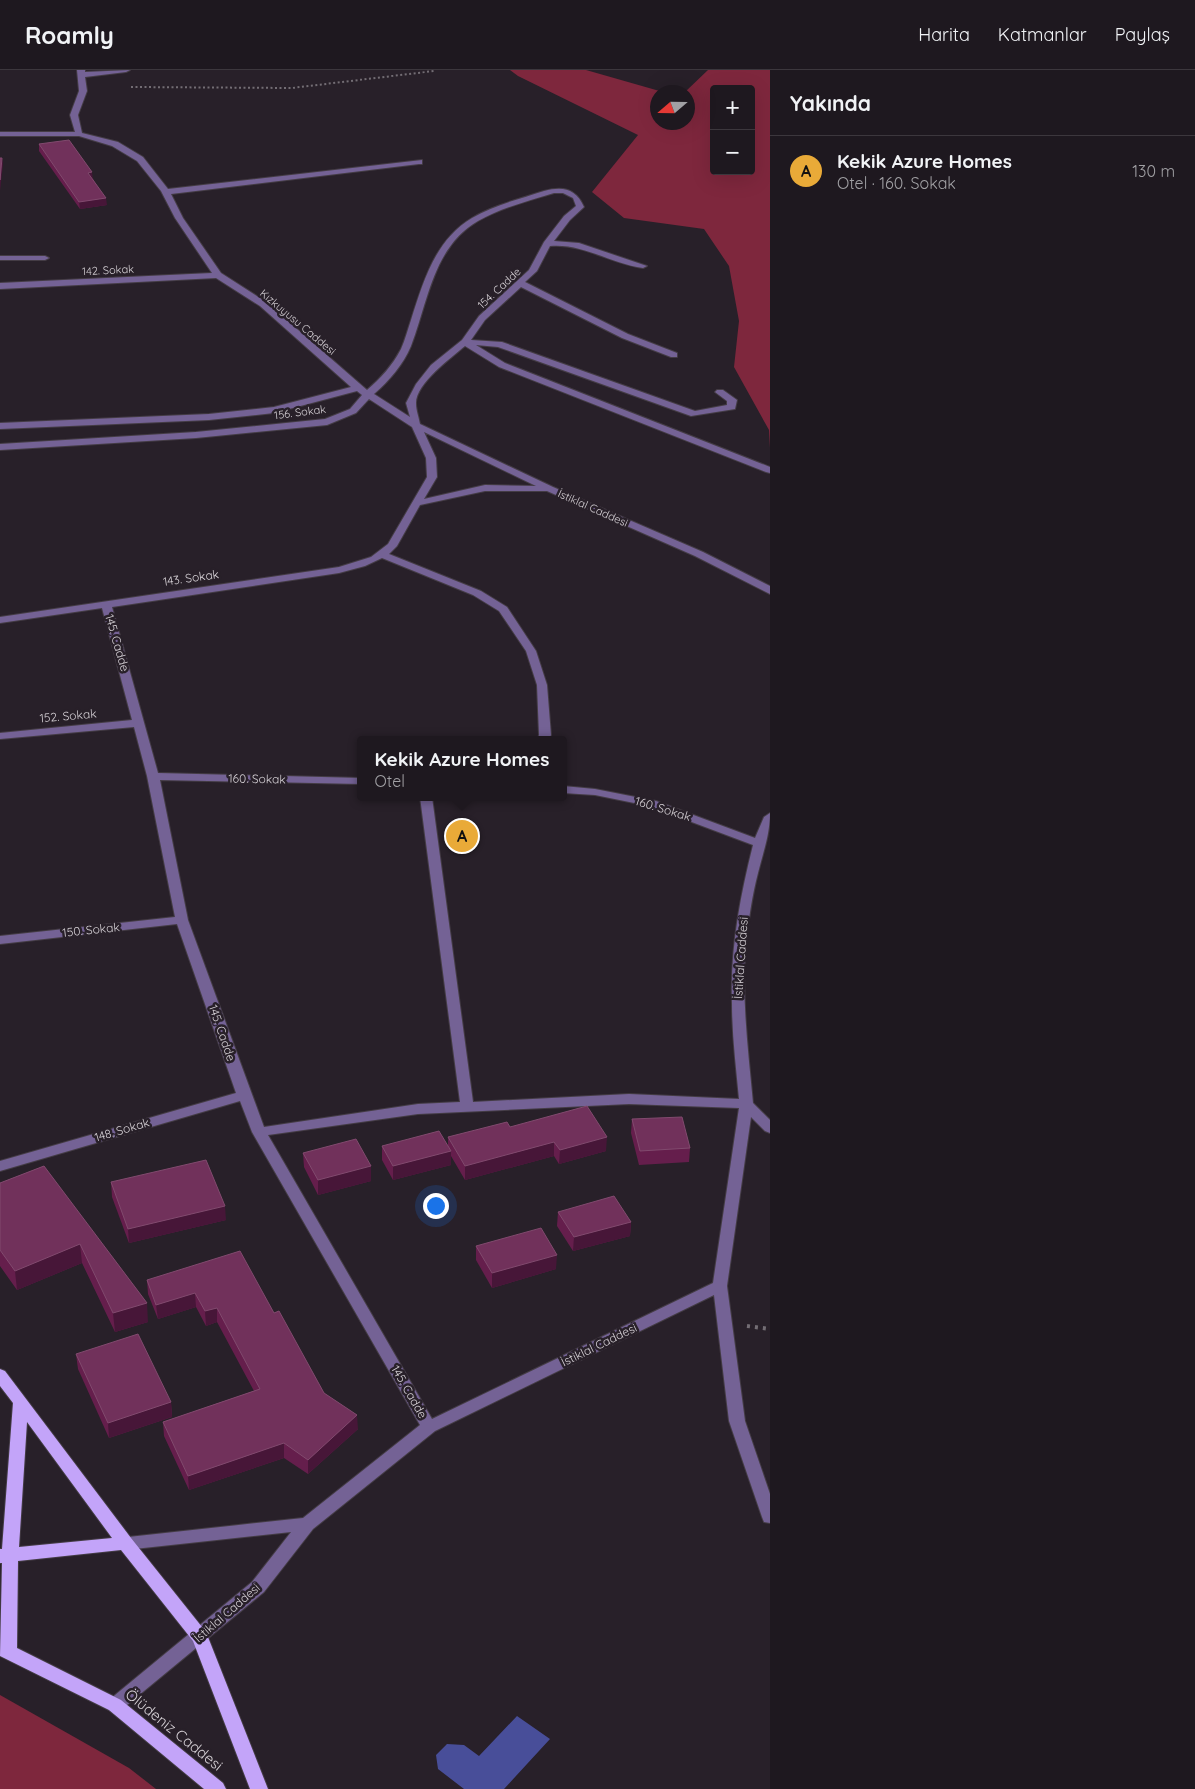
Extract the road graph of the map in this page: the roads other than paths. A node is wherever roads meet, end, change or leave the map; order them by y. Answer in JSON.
{"nodes":[{"id":1,"x":126,"y":70,"type":"edge"},
{"id":2,"x":81,"y":72,"type":"edge"},
{"id":3,"x":0,"y":134,"type":"edge"},
{"id":4,"x":79,"y":134,"type":"junction"},
{"id":5,"x":419,"y":162,"type":"dead end"},
{"id":6,"x":166,"y":192,"type":"junction"},
{"id":7,"x":548,"y":244,"type":"junction"},
{"id":8,"x":0,"y":258,"type":"edge"},
{"id":9,"x":45,"y":258,"type":"dead end"},
{"id":10,"x":643,"y":266,"type":"dead end"},
{"id":11,"x":218,"y":275,"type":"junction"},
{"id":12,"x":520,"y":283,"type":"junction"},
{"id":13,"x":0,"y":286,"type":"edge"},
{"id":14,"x":465,"y":342,"type":"junction"},
{"id":15,"x":674,"y":355,"type":"dead end"},
{"id":16,"x":358,"y":388,"type":"junction"},
{"id":17,"x":720,"y":392,"type":"dead end"},
{"id":18,"x":368,"y":394,"type":"junction"},
{"id":19,"x":416,"y":425,"type":"junction"},
{"id":20,"x":0,"y":426,"type":"edge"},
{"id":21,"x":0,"y":447,"type":"edge"},
{"id":22,"x":769,"y":470,"type":"dead end"},
{"id":23,"x":550,"y":489,"type":"junction"},
{"id":24,"x":418,"y":502,"type":"junction"},
{"id":25,"x":384,"y":555,"type":"junction"},
{"id":26,"x":770,"y":591,"type":"edge"},
{"id":27,"x":106,"y":603,"type":"junction"},
{"id":28,"x":0,"y":620,"type":"edge"},
{"id":29,"x":140,"y":723,"type":"junction"},
{"id":30,"x":0,"y":736,"type":"edge"},
{"id":31,"x":545,"y":736,"type":"edge"},
{"id":32,"x":153,"y":776,"type":"junction"},
{"id":33,"x":357,"y":780,"type":"edge"},
{"id":34,"x":567,"y":789,"type":"edge"},
{"id":35,"x":427,"y":801,"type":"edge"},
{"id":36,"x":770,"y":817,"type":"edge"},
{"id":37,"x":759,"y":843,"type":"junction"},
{"id":38,"x":182,"y":920,"type":"junction"},
{"id":39,"x":0,"y":940,"type":"edge"},
{"id":40,"x":244,"y":1095,"type":"junction"},
{"id":41,"x":746,"y":1104,"type":"junction"},
{"id":42,"x":467,"y":1106,"type":"junction"},
{"id":43,"x":770,"y":1128,"type":"edge"},
{"id":44,"x":260,"y":1132,"type":"junction"},
{"id":45,"x":0,"y":1166,"type":"edge"},
{"id":46,"x":720,"y":1286,"type":"junction"},
{"id":47,"x":0,"y":1375,"type":"edge"},
{"id":48,"x":20,"y":1404,"type":"junction"},
{"id":49,"x":429,"y":1427,"type":"junction"},
{"id":50,"x":770,"y":1516,"type":"edge"},
{"id":51,"x":307,"y":1524,"type":"junction"},
{"id":52,"x":125,"y":1543,"type":"junction"},
{"id":53,"x":5,"y":1555,"type":"edge"},
{"id":54,"x":200,"y":1637,"type":"junction"},
{"id":55,"x":4,"y":1650,"type":"edge"},
{"id":56,"x":115,"y":1705,"type":"junction"},
{"id":57,"x":217,"y":1789,"type":"edge"},
{"id":58,"x":259,"y":1789,"type":"edge"}],
"edges":[{"from":1,"to":2,"type":"street"},
{"from":2,"to":4,"type":"street"},
{"from":3,"to":4,"type":"street","name":"Kızkuyusu Caddesi"},
{"from":4,"to":6,"type":"street","name":"Kızkuyusu Caddesi"},
{"from":5,"to":6,"type":"street"},
{"from":6,"to":11,"type":"street","name":"Kızkuyusu Caddesi"},
{"from":7,"to":10,"type":"street"},
{"from":7,"to":12,"type":"street","name":"154. Cadde"},
{"from":7,"to":18,"type":"street","name":"156. Sokak"},
{"from":8,"to":9,"type":"street"},
{"from":11,"to":13,"type":"street","name":"142. Sokak"},
{"from":11,"to":16,"type":"street","name":"Kızkuyusu Caddesi"},
{"from":12,"to":14,"type":"street","name":"154. Cadde"},
{"from":12,"to":15,"type":"street"},
{"from":14,"to":17,"type":"street"},
{"from":14,"to":19,"type":"street","name":"154. Cadde"},
{"from":14,"to":22,"type":"street"},
{"from":16,"to":18,"type":"street","name":"Kızkuyusu Caddesi"},
{"from":16,"to":20,"type":"street"},
{"from":18,"to":19,"type":"street","name":"Kızkuyusu Caddesi"},
{"from":18,"to":21,"type":"street","name":"156. Sokak"},
{"from":19,"to":23,"type":"street","name":"İstiklal Caddesi"},
{"from":19,"to":24,"type":"street"},
{"from":23,"to":24,"type":"street"},
{"from":23,"to":26,"type":"street","name":"İstiklal Caddesi"},
{"from":24,"to":25,"type":"street"},
{"from":25,"to":27,"type":"street","name":"143. Sokak"},
{"from":25,"to":31,"type":"street"},
{"from":27,"to":28,"type":"street","name":"143. Sokak"},
{"from":27,"to":29,"type":"street","name":"145. Cadde"},
{"from":29,"to":30,"type":"street","name":"152. Sokak"},
{"from":29,"to":32,"type":"street","name":"145. Cadde"},
{"from":32,"to":33,"type":"street","name":"160. Sokak"},
{"from":32,"to":38,"type":"street","name":"145. Cadde"},
{"from":34,"to":37,"type":"street","name":"160. Sokak"},
{"from":35,"to":42,"type":"street"},
{"from":36,"to":37,"type":"street","name":"İstiklal Caddesi"},
{"from":37,"to":41,"type":"street","name":"İstiklal Caddesi"},
{"from":38,"to":39,"type":"street","name":"150. Sokak"},
{"from":38,"to":40,"type":"street","name":"145. Cadde"},
{"from":40,"to":44,"type":"street","name":"145. Cadde"},
{"from":40,"to":45,"type":"street","name":"148. Sokak"},
{"from":41,"to":42,"type":"street"},
{"from":41,"to":43,"type":"street"},
{"from":41,"to":46,"type":"street","name":"İstiklal Caddesi"},
{"from":42,"to":44,"type":"street"},
{"from":44,"to":49,"type":"street","name":"145. Cadde"},
{"from":46,"to":49,"type":"street","name":"İstiklal Caddesi"},
{"from":46,"to":50,"type":"street"},
{"from":47,"to":48,"type":"main road"},
{"from":48,"to":52,"type":"main road"},
{"from":48,"to":53,"type":"main road"},
{"from":49,"to":51,"type":"street","name":"İstiklal Caddesi"},
{"from":51,"to":52,"type":"street"},
{"from":51,"to":54,"type":"street","name":"İstiklal Caddesi"},
{"from":52,"to":53,"type":"main road"},
{"from":52,"to":54,"type":"main road"},
{"from":53,"to":55,"type":"main road"},
{"from":54,"to":56,"type":"street","name":"İstiklal Caddesi"},
{"from":54,"to":58,"type":"main road"},
{"from":55,"to":56,"type":"main road","name":"Ölüdeniz Caddesi"},
{"from":56,"to":57,"type":"main road","name":"Ölüdeniz Caddesi"}]}
